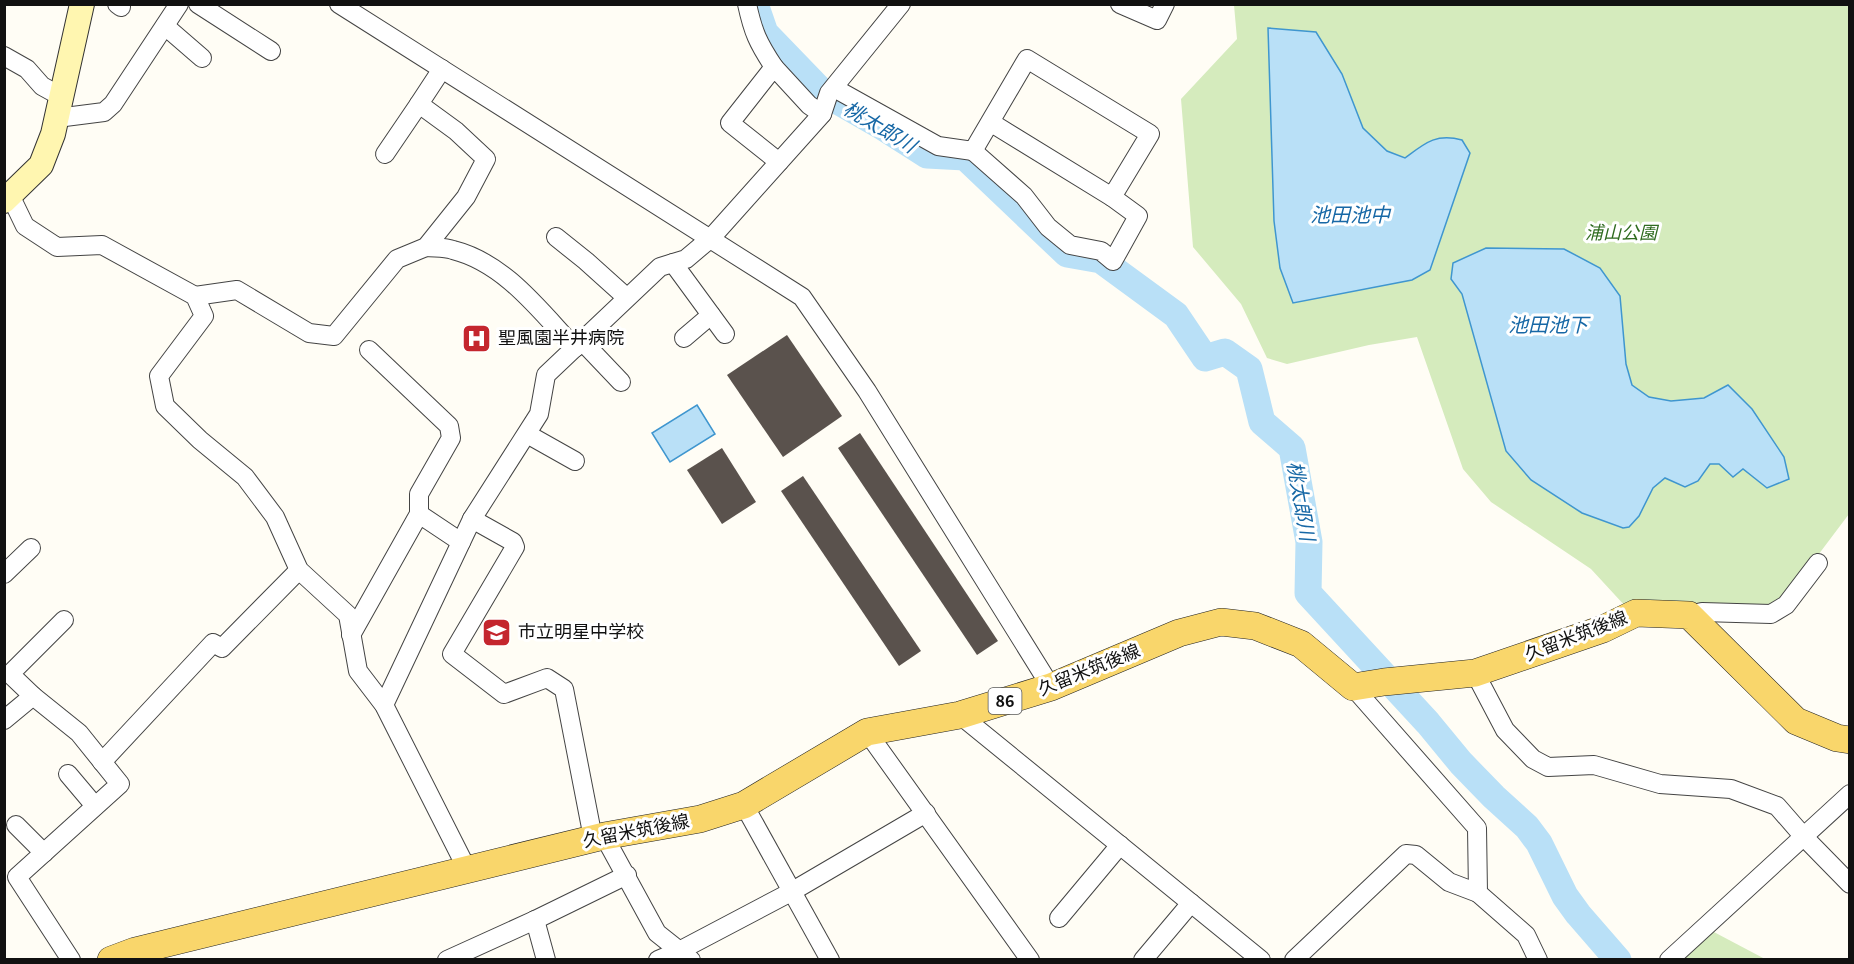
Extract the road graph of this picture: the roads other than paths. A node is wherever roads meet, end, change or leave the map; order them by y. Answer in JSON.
{"nodes":[{"id":1,"x":82,"y":4,"type":"edge"},
{"id":2,"x":179,"y":4,"type":"edge"},
{"id":3,"x":198,"y":4,"type":"edge"},
{"id":4,"x":339,"y":4,"type":"edge"},
{"id":5,"x":747,"y":4,"type":"edge"},
{"id":6,"x":902,"y":4,"type":"edge"},
{"id":7,"x":1120,"y":4,"type":"edge"},
{"id":8,"x":1165,"y":4,"type":"edge"},
{"id":9,"x":165,"y":26,"type":"junction"},
{"id":10,"x":271,"y":51,"type":"dead end"},
{"id":11,"x":4,"y":56,"type":"edge"},
{"id":12,"x":202,"y":58,"type":"dead end"},
{"id":13,"x":774,"y":67,"type":"junction"},
{"id":14,"x":442,"y":69,"type":"junction"},
{"id":15,"x":834,"y":88,"type":"junction"},
{"id":16,"x":419,"y":104,"type":"junction"},
{"id":17,"x":59,"y":107,"type":"junction"},
{"id":18,"x":822,"y":114,"type":"junction"},
{"id":19,"x":990,"y":122,"type":"junction"},
{"id":20,"x":973,"y":152,"type":"junction"},
{"id":21,"x":385,"y":154,"type":"dead end"},
{"id":22,"x":778,"y":162,"type":"junction"},
{"id":23,"x":1112,"y":197,"type":"junction"},
{"id":24,"x":7,"y":198,"type":"edge"},
{"id":25,"x":556,"y":237,"type":"dead end"},
{"id":26,"x":711,"y":238,"type":"junction"},
{"id":27,"x":426,"y":247,"type":"junction"},
{"id":28,"x":673,"y":263,"type":"junction"},
{"id":29,"x":195,"y":296,"type":"junction"},
{"id":30,"x":626,"y":297,"type":"junction"},
{"id":31,"x":711,"y":315,"type":"junction"},
{"id":32,"x":725,"y":334,"type":"dead end"},
{"id":33,"x":684,"y":338,"type":"dead end"},
{"id":34,"x":578,"y":344,"type":"junction"},
{"id":35,"x":369,"y":350,"type":"dead end"},
{"id":36,"x":621,"y":382,"type":"dead end"},
{"id":37,"x":527,"y":434,"type":"junction"},
{"id":38,"x":575,"y":461,"type":"dead end"},
{"id":39,"x":419,"y":514,"type":"junction"},
{"id":40,"x":472,"y":519,"type":"junction"},
{"id":41,"x":461,"y":542,"type":"junction"},
{"id":42,"x":31,"y":548,"type":"dead end"},
{"id":43,"x":1818,"y":562,"type":"dead end"},
{"id":44,"x":299,"y":570,"type":"junction"},
{"id":45,"x":4,"y":574,"type":"edge"},
{"id":46,"x":1689,"y":615,"type":"junction"},
{"id":47,"x":64,"y":620,"type":"dead end"},
{"id":48,"x":351,"y":635,"type":"junction"},
{"id":49,"x":1475,"y":674,"type":"junction"},
{"id":50,"x":1051,"y":687,"type":"junction"},
{"id":51,"x":1353,"y":687,"type":"junction"},
{"id":52,"x":33,"y":696,"type":"junction"},
{"id":53,"x":384,"y":705,"type":"junction"},
{"id":54,"x":960,"y":715,"type":"junction"},
{"id":55,"x":4,"y":720,"type":"edge"},
{"id":56,"x":867,"y":732,"type":"junction"},
{"id":57,"x":1850,"y":740,"type":"edge"},
{"id":58,"x":102,"y":762,"type":"junction"},
{"id":59,"x":68,"y":774,"type":"dead end"},
{"id":60,"x":1850,"y":794,"type":"edge"},
{"id":61,"x":744,"y":805,"type":"junction"},
{"id":62,"x":95,"y":806,"type":"junction"},
{"id":63,"x":926,"y":813,"type":"junction"},
{"id":64,"x":16,"y":825,"type":"dead end"},
{"id":65,"x":599,"y":837,"type":"junction"},
{"id":66,"x":1804,"y":837,"type":"junction"},
{"id":67,"x":1120,"y":845,"type":"junction"},
{"id":68,"x":44,"y":853,"type":"junction"},
{"id":69,"x":467,"y":869,"type":"junction"},
{"id":70,"x":627,"y":875,"type":"junction"},
{"id":71,"x":1850,"y":884,"type":"edge"},
{"id":72,"x":791,"y":892,"type":"junction"},
{"id":73,"x":1478,"y":893,"type":"junction"},
{"id":74,"x":1191,"y":903,"type":"junction"},
{"id":75,"x":1059,"y":918,"type":"dead end"},
{"id":76,"x":535,"y":920,"type":"junction"},
{"id":77,"x":685,"y":955,"type":"edge"},
{"id":78,"x":448,"y":959,"type":"edge"},
{"id":79,"x":71,"y":960,"type":"edge"},
{"id":80,"x":111,"y":960,"type":"edge"},
{"id":81,"x":546,"y":960,"type":"edge"},
{"id":82,"x":658,"y":960,"type":"edge"},
{"id":83,"x":830,"y":960,"type":"edge"},
{"id":84,"x":1030,"y":960,"type":"edge"},
{"id":85,"x":1143,"y":960,"type":"edge"},
{"id":86,"x":1261,"y":960,"type":"edge"},
{"id":87,"x":1294,"y":960,"type":"edge"},
{"id":88,"x":1538,"y":960,"type":"edge"},
{"id":89,"x":1670,"y":960,"type":"edge"}],
"edges":[{"from":1,"to":17,"type":"main road"},
{"from":2,"to":9,"type":"street"},
{"from":3,"to":10,"type":"street"},
{"from":4,"to":14,"type":"street"},
{"from":5,"to":13,"type":"street"},
{"from":6,"to":15,"type":"street"},
{"from":7,"to":8,"type":"street"},
{"from":9,"to":12,"type":"street"},
{"from":9,"to":17,"type":"street"},
{"from":11,"to":17,"type":"street"},
{"from":13,"to":18,"type":"street"},
{"from":13,"to":22,"type":"street"},
{"from":14,"to":16,"type":"street"},
{"from":14,"to":26,"type":"street"},
{"from":15,"to":18,"type":"street"},
{"from":15,"to":20,"type":"street"},
{"from":16,"to":21,"type":"street"},
{"from":16,"to":27,"type":"street"},
{"from":17,"to":24,"type":"main road"},
{"from":18,"to":22,"type":"street"},
{"from":19,"to":20,"type":"street"},
{"from":19,"to":23,"type":"street"},
{"from":19,"to":23,"type":"street"},
{"from":20,"to":23,"type":"street"},
{"from":22,"to":26,"type":"street"},
{"from":24,"to":29,"type":"street"},
{"from":25,"to":30,"type":"street"},
{"from":26,"to":28,"type":"street"},
{"from":26,"to":50,"type":"street"},
{"from":27,"to":29,"type":"street"},
{"from":27,"to":34,"type":"street"},
{"from":28,"to":30,"type":"street"},
{"from":28,"to":31,"type":"street"},
{"from":29,"to":44,"type":"street"},
{"from":30,"to":34,"type":"street"},
{"from":31,"to":32,"type":"street"},
{"from":31,"to":33,"type":"street"},
{"from":34,"to":36,"type":"street"},
{"from":34,"to":37,"type":"street"},
{"from":35,"to":39,"type":"street"},
{"from":37,"to":38,"type":"street"},
{"from":37,"to":40,"type":"street"},
{"from":39,"to":41,"type":"street"},
{"from":39,"to":48,"type":"street"},
{"from":40,"to":41,"type":"street"},
{"from":40,"to":65,"type":"street"},
{"from":41,"to":53,"type":"street"},
{"from":42,"to":45,"type":"street"},
{"from":43,"to":46,"type":"street"},
{"from":44,"to":48,"type":"street"},
{"from":44,"to":58,"type":"street"},
{"from":46,"to":49,"type":"main road","name":"久留米筑後線"},
{"from":46,"to":57,"type":"main road"},
{"from":47,"to":52,"type":"street"},
{"from":48,"to":53,"type":"street"},
{"from":49,"to":51,"type":"main road","name":"久留米筑後線"},
{"from":49,"to":66,"type":"street"},
{"from":50,"to":51,"type":"main road","name":"久留米筑後線","number":"86"},
{"from":50,"to":54,"type":"main road","name":"久留米筑後線","number":"86"},
{"from":51,"to":73,"type":"street"},
{"from":52,"to":55,"type":"street"},
{"from":52,"to":58,"type":"street"},
{"from":53,"to":69,"type":"street"},
{"from":54,"to":56,"type":"main road","name":"久留米筑後線","number":"86"},
{"from":54,"to":67,"type":"street"},
{"from":56,"to":61,"type":"main road","name":"久留米筑後線","number":"86"},
{"from":56,"to":63,"type":"street"},
{"from":58,"to":62,"type":"street"},
{"from":59,"to":62,"type":"street"},
{"from":60,"to":66,"type":"street"},
{"from":61,"to":65,"type":"main road","name":"久留米筑後線","number":"86"},
{"from":61,"to":72,"type":"street"},
{"from":62,"to":68,"type":"street"},
{"from":63,"to":72,"type":"street"},
{"from":63,"to":84,"type":"street"},
{"from":64,"to":68,"type":"street"},
{"from":65,"to":69,"type":"main road","name":"久留米筑後線","number":"86"},
{"from":65,"to":70,"type":"street"},
{"from":66,"to":71,"type":"street"},
{"from":66,"to":89,"type":"street"},
{"from":67,"to":74,"type":"street"},
{"from":67,"to":75,"type":"street"},
{"from":68,"to":79,"type":"street"},
{"from":69,"to":80,"type":"main road","name":"久留米筑後線","number":"86"},
{"from":70,"to":76,"type":"street"},
{"from":70,"to":77,"type":"street"},
{"from":72,"to":77,"type":"street"},
{"from":72,"to":83,"type":"street"},
{"from":73,"to":87,"type":"street"},
{"from":73,"to":88,"type":"street"},
{"from":74,"to":85,"type":"street"},
{"from":74,"to":86,"type":"street"},
{"from":76,"to":78,"type":"street"},
{"from":76,"to":81,"type":"street"},
{"from":77,"to":82,"type":"street"}]}
